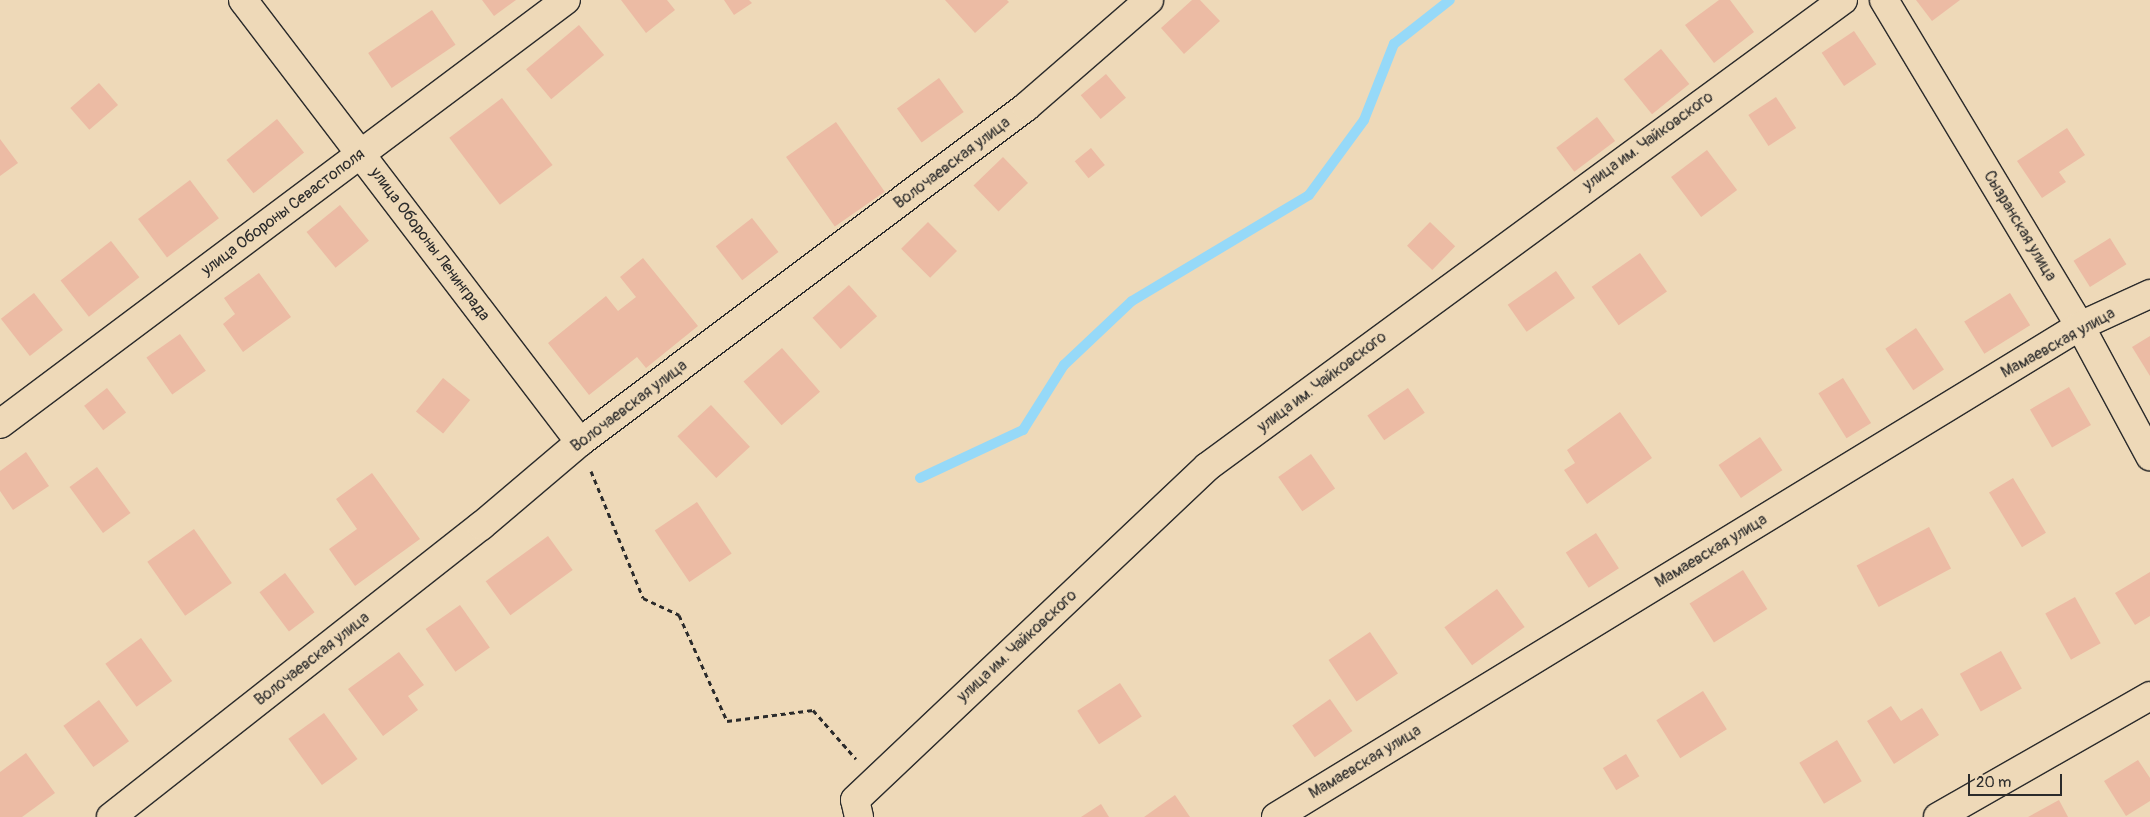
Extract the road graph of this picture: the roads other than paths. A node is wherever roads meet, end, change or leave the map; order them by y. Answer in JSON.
{"nodes":[{"id":1,"x":243,"y":0,"type":"edge"},
{"id":2,"x":566,"y":0,"type":"edge"},
{"id":3,"x":1149,"y":0,"type":"edge"},
{"id":4,"x":1843,"y":0,"type":"edge"},
{"id":5,"x":1884,"y":0,"type":"edge"},
{"id":6,"x":362,"y":153,"type":"junction"},
{"id":7,"x":2150,"y":294,"type":"edge"},
{"id":8,"x":2080,"y":326,"type":"junction"},
{"id":9,"x":0,"y":424,"type":"edge"},
{"id":10,"x":580,"y":442,"type":"junction"},
{"id":11,"x":2150,"y":456,"type":"edge"},
{"id":12,"x":2150,"y":696,"type":"edge"},
{"id":13,"x":111,"y":817,"type":"edge"},
{"id":14,"x":859,"y":817,"type":"edge"},
{"id":15,"x":1276,"y":817,"type":"edge"},
{"id":16,"x":1938,"y":817,"type":"edge"}],
"edges":[{"from":1,"to":6,"type":"street","name":"улица Обороны Ленинграда"},
{"from":2,"to":6,"type":"street","name":"улица Обороны Севастополя"},
{"from":3,"to":10,"type":"street","name":"Волочаевская улица"},
{"from":4,"to":14,"type":"street","name":"улица им. Чайковского"},
{"from":5,"to":8,"type":"street","name":"Сызранская улица"},
{"from":6,"to":9,"type":"street","name":"улица Обороны Севастополя"},
{"from":6,"to":10,"type":"street","name":"улица Обороны Ленинграда"},
{"from":7,"to":8,"type":"street","name":"Мамаевская улица"},
{"from":8,"to":11,"type":"street","name":"Сызранская улица"},
{"from":8,"to":15,"type":"street","name":"Мамаевская улица"},
{"from":10,"to":13,"type":"street","name":"Волочаевская улица"},
{"from":12,"to":16,"type":"street"}]}
